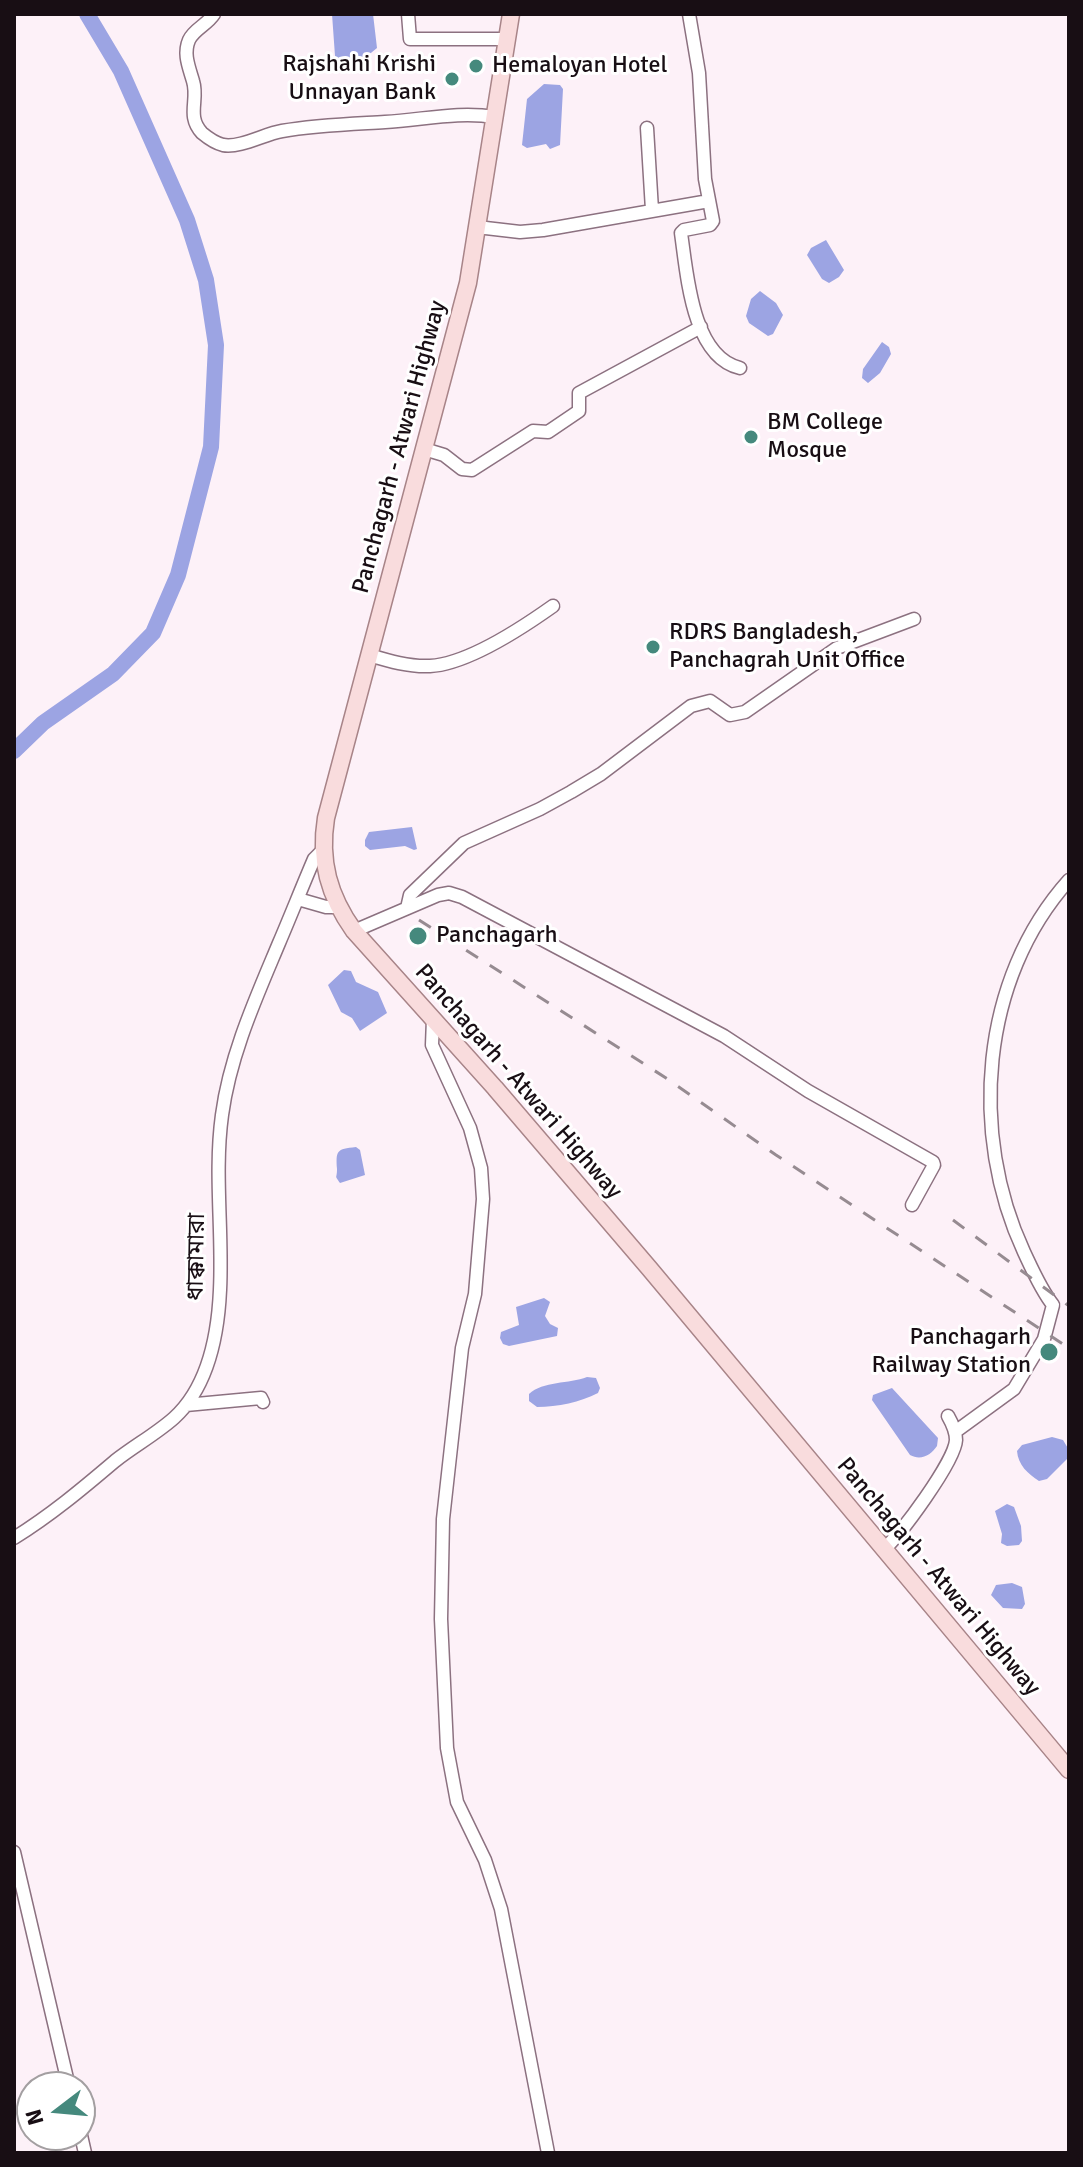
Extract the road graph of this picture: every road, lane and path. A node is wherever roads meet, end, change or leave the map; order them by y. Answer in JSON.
{"nodes":[{"id":1,"x":214,"y":14,"type":"edge"},
{"id":2,"x":408,"y":14,"type":"edge"},
{"id":3,"x":511,"y":14,"type":"edge"},
{"id":4,"x":689,"y":14,"type":"edge"},
{"id":5,"x":507,"y":39,"type":"junction"},
{"id":6,"x":495,"y":117,"type":"junction"},
{"id":7,"x":647,"y":128,"type":"dead end"},
{"id":8,"x":709,"y":201,"type":"junction"},
{"id":9,"x":652,"y":210,"type":"junction"},
{"id":10,"x":477,"y":227,"type":"junction"},
{"id":11,"x":701,"y":327,"type":"junction"},
{"id":12,"x":740,"y":368,"type":"dead end"},
{"id":13,"x":424,"y":449,"type":"junction"},
{"id":14,"x":553,"y":606,"type":"dead end"},
{"id":15,"x":914,"y":619,"type":"dead end"},
{"id":16,"x":369,"y":655,"type":"junction"},
{"id":17,"x":322,"y":851,"type":"junction"},
{"id":18,"x":1069,"y":880,"type":"edge"},
{"id":19,"x":298,"y":899,"type":"junction"},
{"id":20,"x":338,"y":907,"type":"junction"},
{"id":21,"x":407,"y":908,"type":"junction"},
{"id":22,"x":354,"y":931,"type":"junction"},
{"id":23,"x":433,"y":1019,"type":"junction"},
{"id":24,"x":912,"y":1205,"type":"dead end"},
{"id":25,"x":263,"y":1402,"type":"dead end"},
{"id":26,"x":186,"y":1405,"type":"junction"},
{"id":27,"x":948,"y":1416,"type":"dead end"},
{"id":28,"x":955,"y":1432,"type":"junction"},
{"id":29,"x":14,"y":1538,"type":"edge"},
{"id":30,"x":883,"y":1550,"type":"junction"},
{"id":31,"x":1069,"y":1770,"type":"edge"},
{"id":32,"x":14,"y":1852,"type":"edge"},
{"id":33,"x":65,"y":2071,"type":"edge"},
{"id":34,"x":548,"y":2153,"type":"edge"}],
"edges":[{"from":1,"to":6,"type":"street"},
{"from":2,"to":5,"type":"street"},
{"from":3,"to":5,"type":"main road","name":"Panchagarh - Atwari Highway"},
{"from":4,"to":8,"type":"street"},
{"from":5,"to":6,"type":"main road","name":"Panchagarh - Atwari Highway"},
{"from":6,"to":10,"type":"main road","name":"Panchagarh - Atwari Highway"},
{"from":7,"to":9,"type":"street"},
{"from":8,"to":9,"type":"street"},
{"from":8,"to":11,"type":"street"},
{"from":9,"to":10,"type":"street"},
{"from":10,"to":13,"type":"main road","name":"Panchagarh - Atwari Highway"},
{"from":11,"to":12,"type":"street"},
{"from":11,"to":13,"type":"street"},
{"from":13,"to":16,"type":"main road","name":"Panchagarh - Atwari Highway"},
{"from":14,"to":16,"type":"street"},
{"from":15,"to":21,"type":"street"},
{"from":16,"to":17,"type":"main road","name":"Panchagarh - Atwari Highway"},
{"from":17,"to":19,"type":"street","name":"ধাক্কামারা"},
{"from":17,"to":20,"type":"main road","name":"Panchagarh - Atwari Highway"},
{"from":18,"to":28,"type":"street"},
{"from":19,"to":20,"type":"street"},
{"from":19,"to":26,"type":"street","name":"ধাক্কামারা"},
{"from":20,"to":22,"type":"main road","name":"Panchagarh - Atwari Highway"},
{"from":21,"to":22,"type":"street"},
{"from":21,"to":24,"type":"street"},
{"from":22,"to":23,"type":"main road","name":"Panchagarh - Atwari Highway"},
{"from":23,"to":30,"type":"main road","name":"Panchagarh - Atwari Highway"},
{"from":23,"to":34,"type":"street"},
{"from":25,"to":26,"type":"street"},
{"from":26,"to":29,"type":"street","name":"ধাক্কামারা"},
{"from":27,"to":28,"type":"street"},
{"from":28,"to":30,"type":"street"},
{"from":30,"to":31,"type":"main road","name":"Panchagarh - Atwari Highway"},
{"from":32,"to":33,"type":"street"}]}
